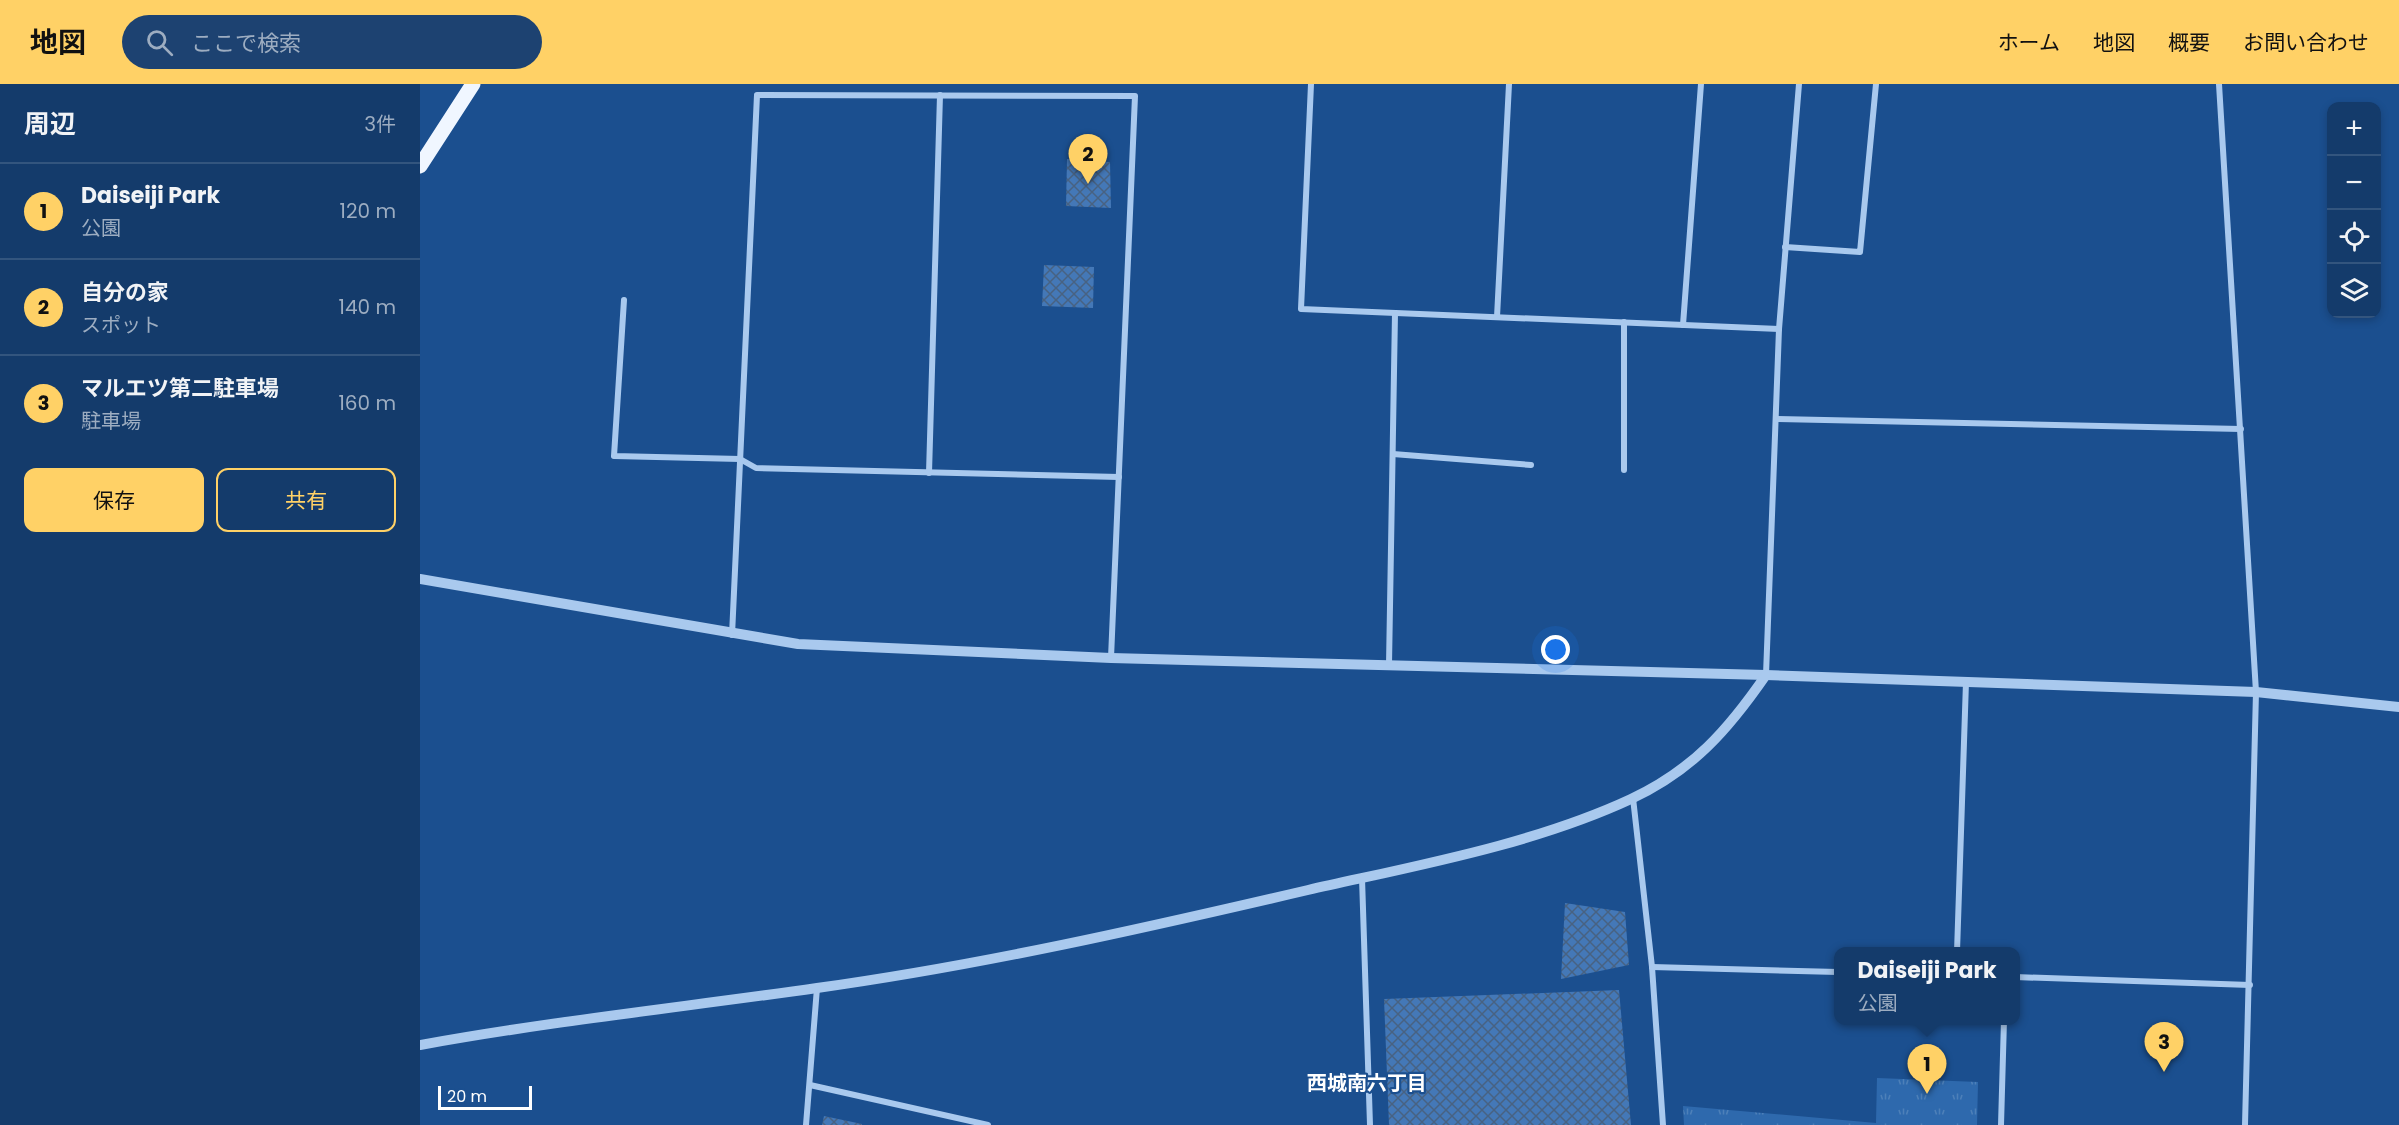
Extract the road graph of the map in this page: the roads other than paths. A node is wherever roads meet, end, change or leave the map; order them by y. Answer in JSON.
{"nodes":[{"id":1,"x":472,"y":84,"type":"edge"},
{"id":2,"x":1311,"y":84,"type":"edge"},
{"id":3,"x":1509,"y":84,"type":"edge"},
{"id":4,"x":1701,"y":84,"type":"edge"},
{"id":5,"x":1798,"y":84,"type":"edge"},
{"id":6,"x":1876,"y":84,"type":"edge"},
{"id":7,"x":2218,"y":84,"type":"edge"},
{"id":8,"x":940,"y":95,"type":"junction"},
{"id":9,"x":420,"y":166,"type":"edge"},
{"id":10,"x":1785,"y":246,"type":"junction"},
{"id":11,"x":624,"y":300,"type":"dead end"},
{"id":12,"x":1395,"y":313,"type":"junction"},
{"id":13,"x":1497,"y":317,"type":"junction"},
{"id":14,"x":1624,"y":322,"type":"junction"},
{"id":15,"x":1683,"y":325,"type":"junction"},
{"id":16,"x":1779,"y":329,"type":"junction"},
{"id":17,"x":1776,"y":419,"type":"junction"},
{"id":18,"x":2241,"y":429,"type":"junction"},
{"id":19,"x":1393,"y":454,"type":"junction"},
{"id":20,"x":740,"y":459,"type":"junction"},
{"id":21,"x":1531,"y":465,"type":"dead end"},
{"id":22,"x":1624,"y":470,"type":"dead end"},
{"id":23,"x":929,"y":473,"type":"junction"},
{"id":24,"x":1119,"y":477,"type":"junction"},
{"id":25,"x":420,"y":579,"type":"edge"},
{"id":26,"x":732,"y":635,"type":"junction"},
{"id":27,"x":1111,"y":658,"type":"junction"},
{"id":28,"x":1389,"y":665,"type":"junction"},
{"id":29,"x":1766,"y":675,"type":"junction"},
{"id":30,"x":1966,"y":682,"type":"junction"},
{"id":31,"x":2256,"y":692,"type":"junction"},
{"id":32,"x":2399,"y":707,"type":"edge"},
{"id":33,"x":1633,"y":798,"type":"junction"},
{"id":34,"x":1362,"y":878,"type":"junction"},
{"id":35,"x":1957,"y":947,"type":"edge"},
{"id":36,"x":1652,"y":967,"type":"junction"},
{"id":37,"x":1834,"y":972,"type":"edge"},
{"id":38,"x":2020,"y":977,"type":"edge"},
{"id":39,"x":2250,"y":985,"type":"junction"},
{"id":40,"x":817,"y":988,"type":"junction"},
{"id":41,"x":2004,"y":1025,"type":"edge"},
{"id":42,"x":420,"y":1045,"type":"edge"},
{"id":43,"x":810,"y":1085,"type":"junction"},
{"id":44,"x":806,"y":1125,"type":"edge"},
{"id":45,"x":988,"y":1125,"type":"edge"},
{"id":46,"x":1371,"y":1125,"type":"edge"},
{"id":47,"x":1662,"y":1125,"type":"edge"},
{"id":48,"x":2001,"y":1125,"type":"edge"},
{"id":49,"x":2245,"y":1125,"type":"edge"}],
"edges":[{"from":1,"to":9,"type":"main road"},
{"from":2,"to":12,"type":"street"},
{"from":3,"to":13,"type":"street"},
{"from":4,"to":15,"type":"street"},
{"from":5,"to":10,"type":"street"},
{"from":6,"to":10,"type":"street"},
{"from":7,"to":18,"type":"street"},
{"from":8,"to":20,"type":"street"},
{"from":8,"to":23,"type":"street"},
{"from":8,"to":24,"type":"street"},
{"from":10,"to":16,"type":"street"},
{"from":11,"to":20,"type":"street"},
{"from":12,"to":13,"type":"street"},
{"from":12,"to":19,"type":"street"},
{"from":13,"to":14,"type":"street"},
{"from":14,"to":15,"type":"street"},
{"from":14,"to":22,"type":"street"},
{"from":15,"to":16,"type":"street"},
{"from":16,"to":17,"type":"street"},
{"from":17,"to":18,"type":"street"},
{"from":17,"to":29,"type":"street"},
{"from":18,"to":31,"type":"street"},
{"from":19,"to":21,"type":"street"},
{"from":19,"to":28,"type":"street"},
{"from":20,"to":23,"type":"street"},
{"from":20,"to":26,"type":"street"},
{"from":23,"to":24,"type":"street"},
{"from":24,"to":27,"type":"street"},
{"from":25,"to":26,"type":"street"},
{"from":26,"to":27,"type":"street"},
{"from":27,"to":28,"type":"street"},
{"from":28,"to":29,"type":"street"},
{"from":29,"to":30,"type":"street"},
{"from":29,"to":33,"type":"street"},
{"from":30,"to":31,"type":"street"},
{"from":30,"to":35,"type":"street"},
{"from":31,"to":32,"type":"street"},
{"from":31,"to":39,"type":"street"},
{"from":33,"to":34,"type":"street"},
{"from":33,"to":36,"type":"street"},
{"from":34,"to":40,"type":"street"},
{"from":34,"to":46,"type":"street"},
{"from":36,"to":37,"type":"street"},
{"from":36,"to":47,"type":"street"},
{"from":38,"to":39,"type":"street"},
{"from":39,"to":49,"type":"street"},
{"from":40,"to":42,"type":"street"},
{"from":40,"to":43,"type":"street"},
{"from":41,"to":48,"type":"street"},
{"from":43,"to":44,"type":"street"},
{"from":43,"to":45,"type":"street"}]}
